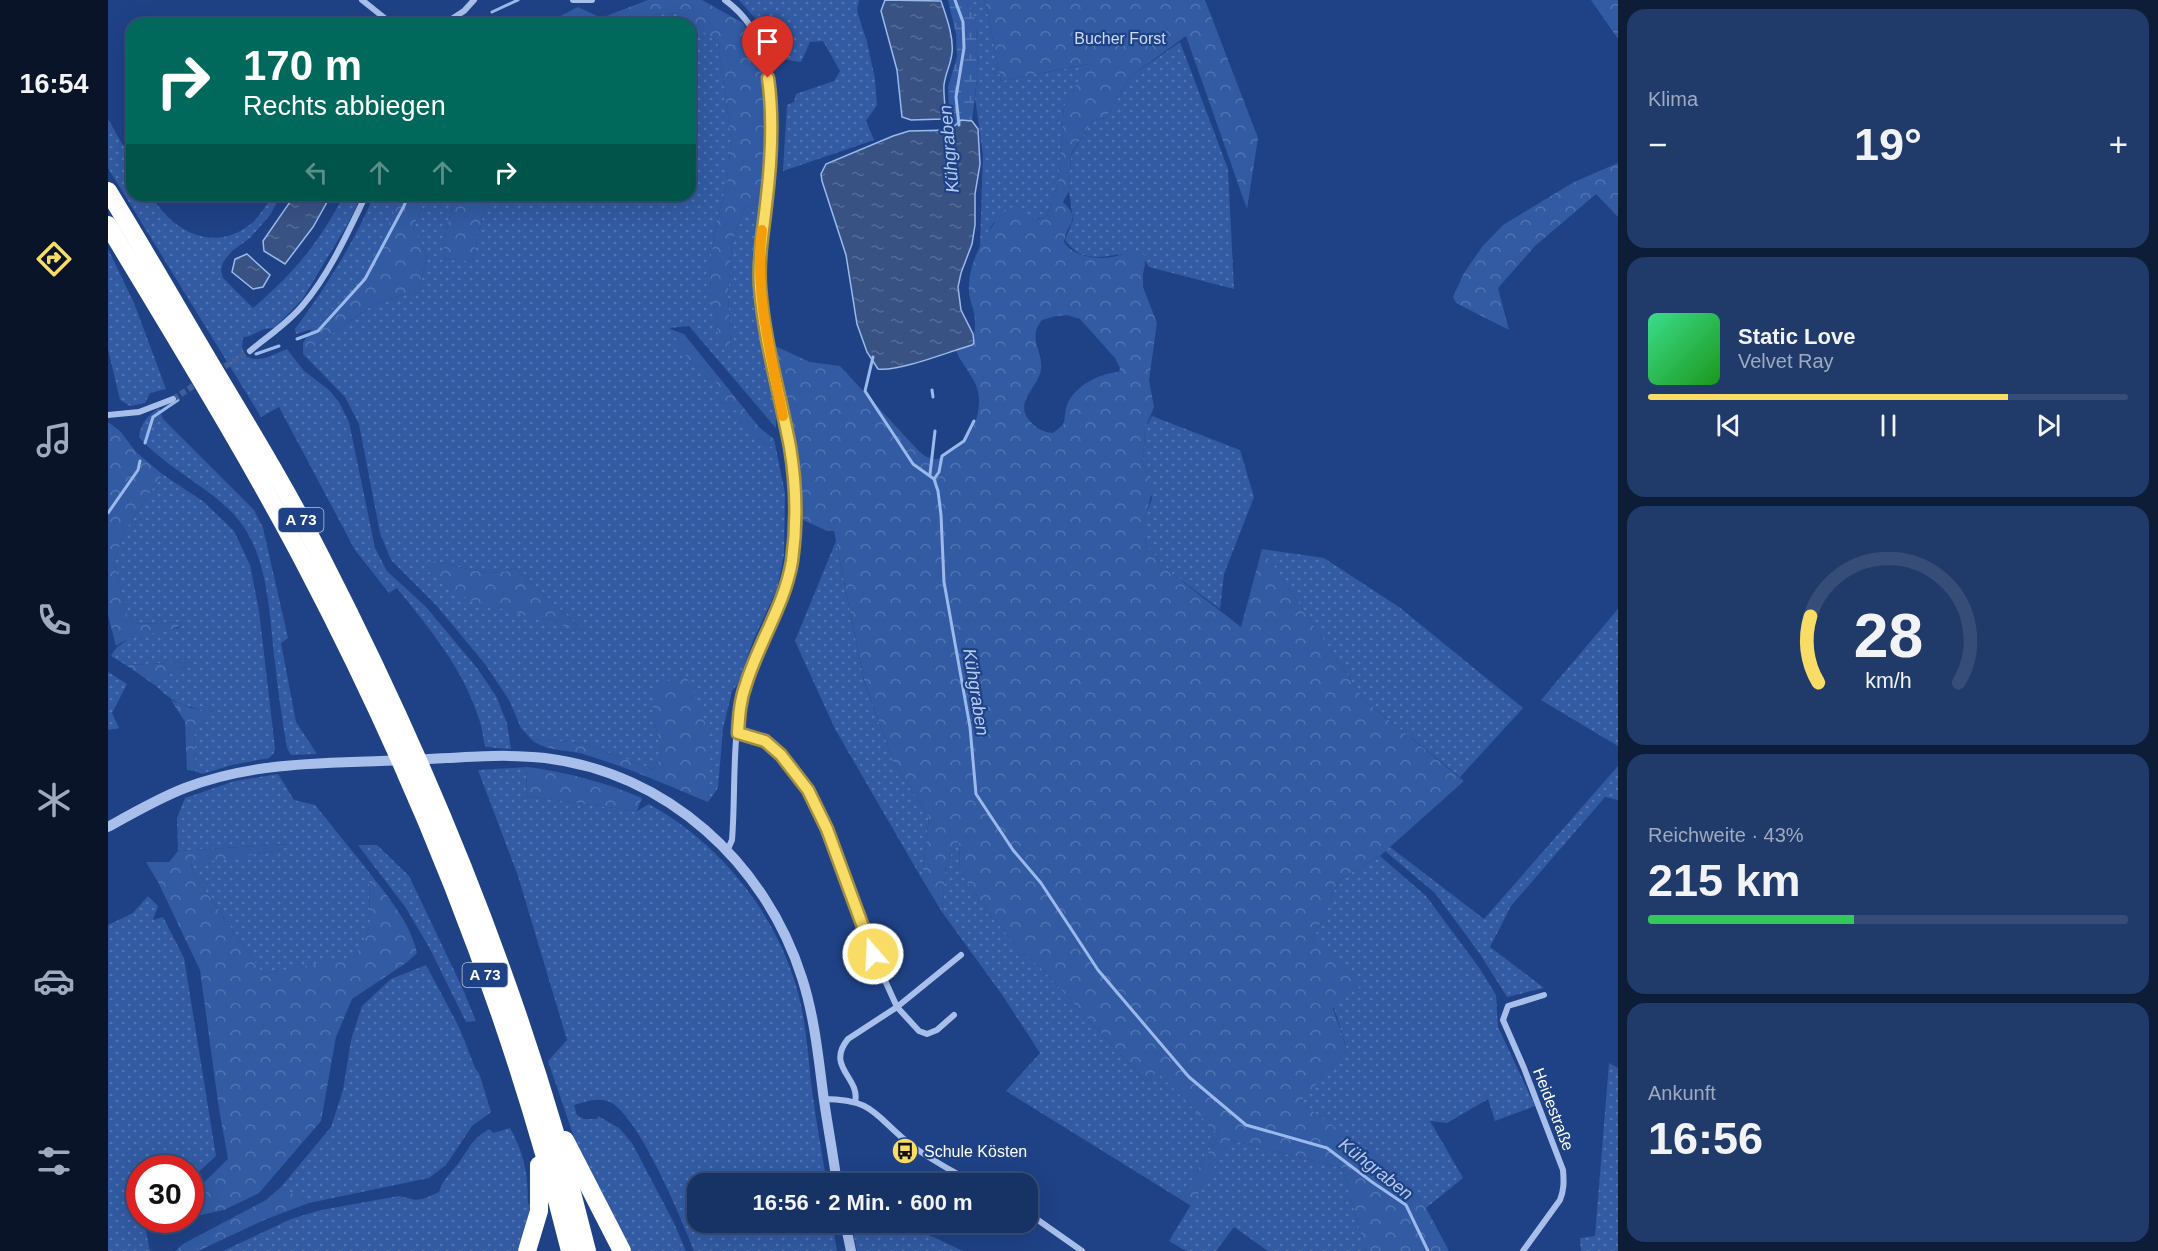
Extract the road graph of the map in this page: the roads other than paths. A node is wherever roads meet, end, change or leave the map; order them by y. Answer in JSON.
{"nodes":[{"id":1,"x":362,"y":0,"type":"edge"},
{"id":2,"x":474,"y":0,"type":"edge"},
{"id":3,"x":573,"y":0,"type":"edge"},
{"id":4,"x":592,"y":0,"type":"edge"},
{"id":5,"x":725,"y":0,"type":"edge"},
{"id":6,"x":384,"y":18,"type":"edge"},
{"id":7,"x":453,"y":18,"type":"edge"},
{"id":8,"x":108,"y":191,"type":"edge"},
{"id":9,"x":363,"y":201,"type":"edge"},
{"id":10,"x":108,"y":225,"type":"edge"},
{"id":11,"x":250,"y":351,"type":"tunnel mouth"},
{"id":12,"x":173,"y":399,"type":"tunnel mouth"},
{"id":13,"x":108,"y":415,"type":"edge"},
{"id":14,"x":738,"y":733,"type":"junction"},
{"id":15,"x":108,"y":827,"type":"edge"},
{"id":16,"x":728,"y":849,"type":"junction"},
{"id":17,"x":961,"y":955,"type":"dead end"},
{"id":18,"x":1544,"y":995,"type":"dead end"},
{"id":19,"x":897,"y":1007,"type":"junction"},
{"id":20,"x":954,"y":1015,"type":"dead end"},
{"id":21,"x":824,"y":1099,"type":"junction"},
{"id":22,"x":855,"y":1102,"type":"junction"},
{"id":23,"x":541,"y":1113,"type":"junction"},
{"id":24,"x":835,"y":1173,"type":"edge"},
{"id":25,"x":956,"y":1173,"type":"edge"},
{"id":26,"x":1038,"y":1221,"type":"edge"},
{"id":27,"x":847,"y":1233,"type":"edge"},
{"id":28,"x":527,"y":1251,"type":"edge"},
{"id":29,"x":570,"y":1251,"type":"edge"},
{"id":30,"x":587,"y":1251,"type":"edge"},
{"id":31,"x":622,"y":1251,"type":"edge"},
{"id":32,"x":851,"y":1251,"type":"edge"},
{"id":33,"x":1082,"y":1251,"type":"edge"},
{"id":34,"x":1523,"y":1251,"type":"edge"}],
"edges":[{"from":1,"to":6,"type":"street"},
{"from":2,"to":7,"type":"street"},
{"from":3,"to":4,"type":"street"},
{"from":5,"to":14,"type":"street"},
{"from":8,"to":23,"type":"highway","number":"A 73"},
{"from":9,"to":11,"type":"street"},
{"from":10,"to":23,"type":"highway","number":"A 73"},
{"from":12,"to":13,"type":"street"},
{"from":14,"to":16,"type":"street"},
{"from":14,"to":19,"type":"street"},
{"from":15,"to":16,"type":"street"},
{"from":16,"to":21,"type":"street"},
{"from":17,"to":19,"type":"street"},
{"from":18,"to":34,"type":"street","name":"Heidestraße"},
{"from":19,"to":20,"type":"street"},
{"from":19,"to":22,"type":"street"},
{"from":21,"to":22,"type":"street"},
{"from":21,"to":24,"type":"street"},
{"from":22,"to":25,"type":"street"},
{"from":23,"to":28,"type":"highway"},
{"from":23,"to":29,"type":"highway","number":"A 73"},
{"from":23,"to":30,"type":"highway","number":"A 73"},
{"from":23,"to":31,"type":"highway"},
{"from":26,"to":33,"type":"street"},
{"from":27,"to":32,"type":"street"}]}
